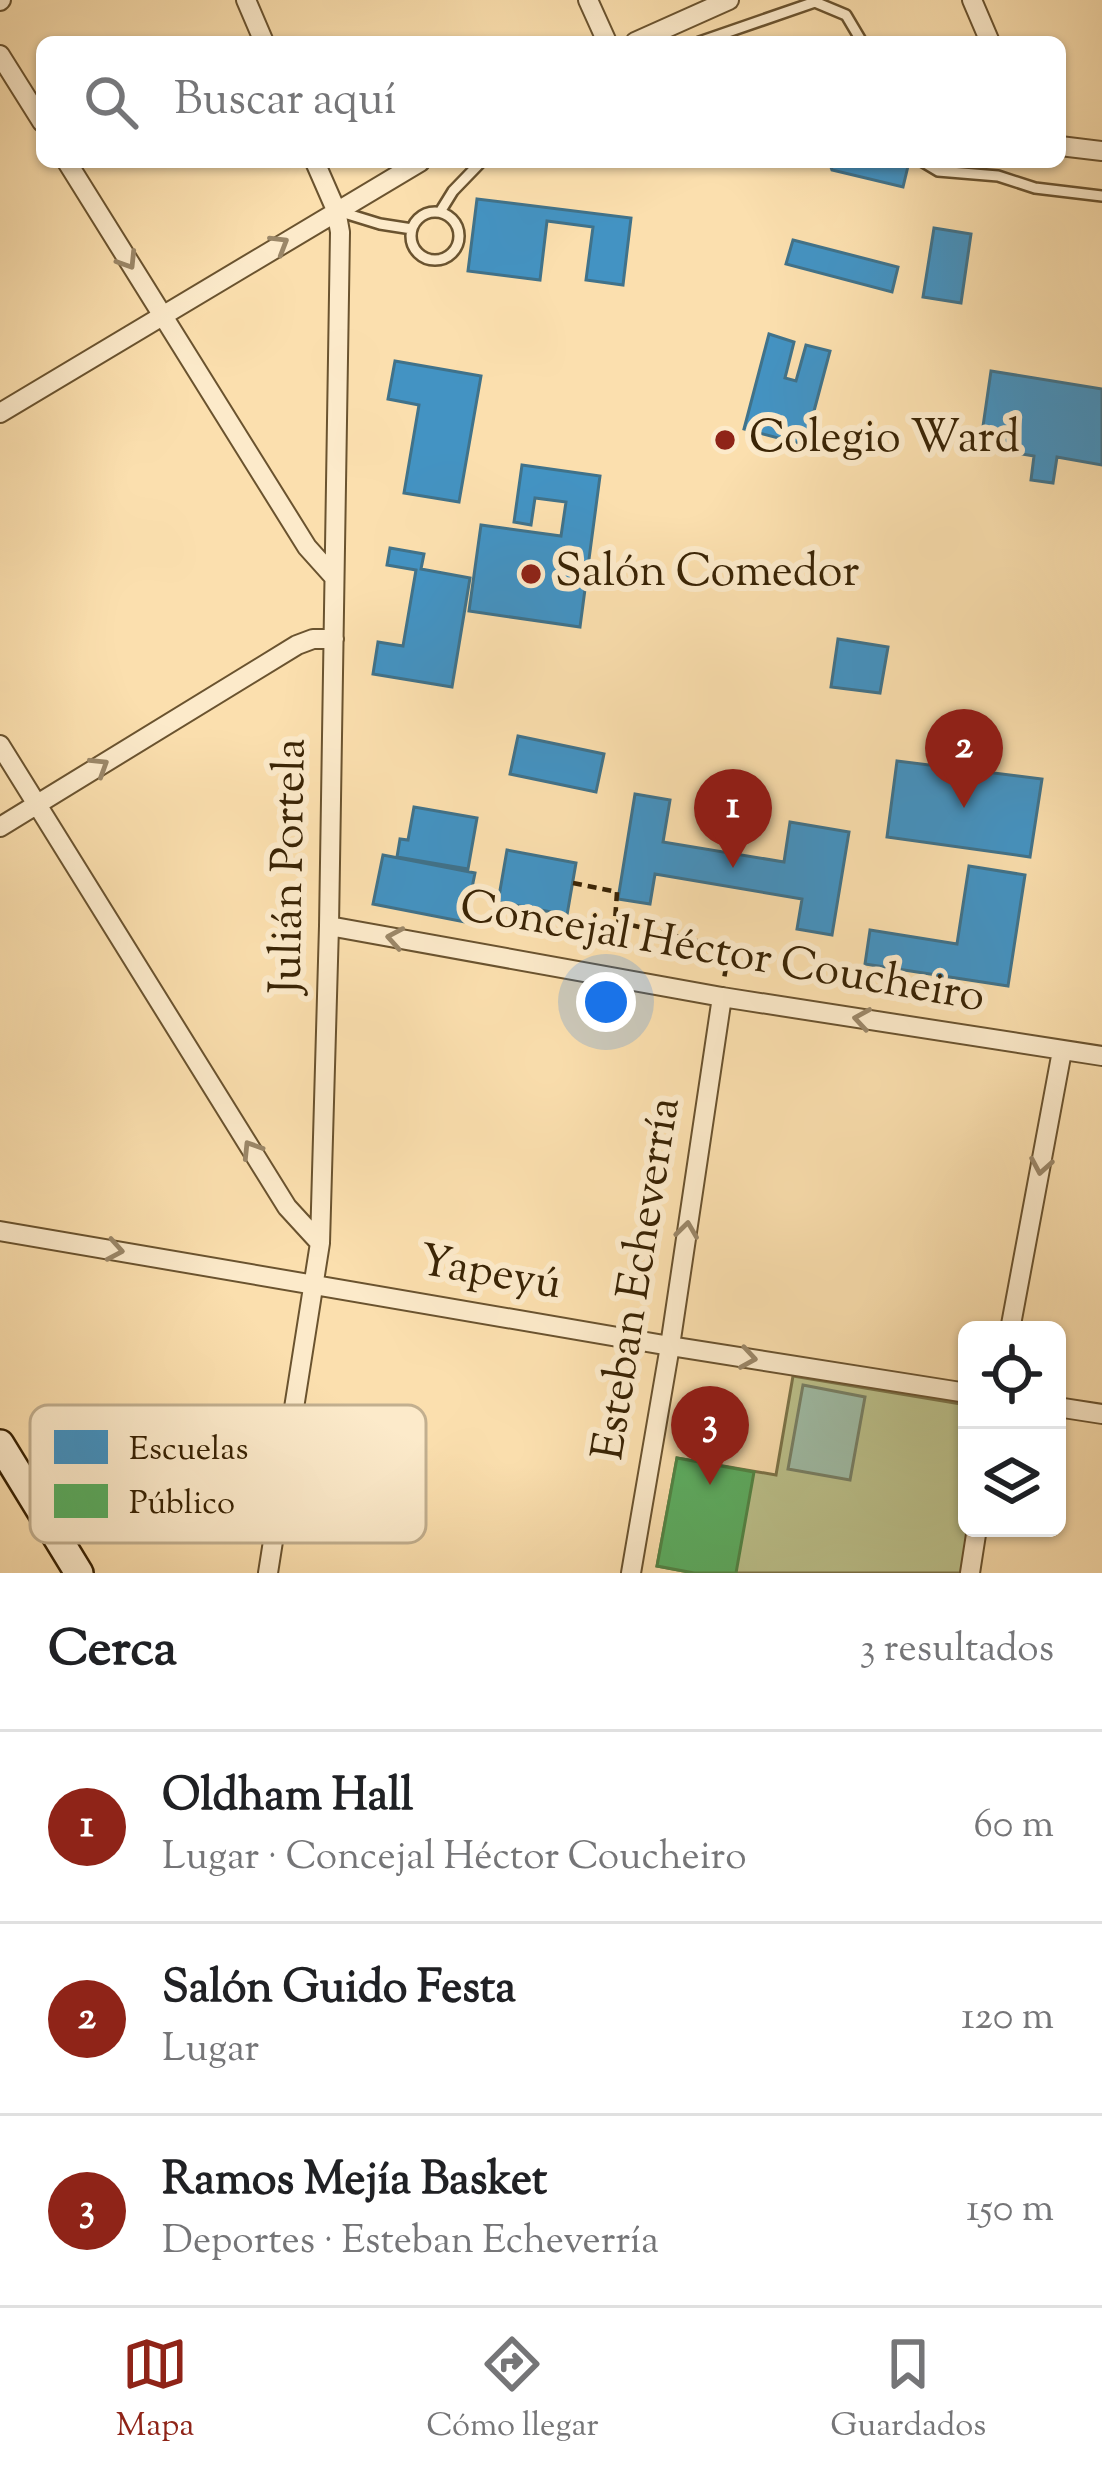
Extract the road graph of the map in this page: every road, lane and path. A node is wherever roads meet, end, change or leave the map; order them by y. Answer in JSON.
{"nodes":[{"id":1,"x":246,"y":0,"type":"edge"},
{"id":2,"x":588,"y":0,"type":"edge"},
{"id":3,"x":729,"y":0,"type":"edge"},
{"id":4,"x":972,"y":0,"type":"edge"},
{"id":5,"x":261,"y":36,"type":"edge"},
{"id":6,"x":604,"y":36,"type":"edge"},
{"id":7,"x":648,"y":36,"type":"edge"},
{"id":8,"x":716,"y":36,"type":"edge"},
{"id":9,"x":858,"y":36,"type":"edge"},
{"id":10,"x":987,"y":36,"type":"edge"},
{"id":11,"x":0,"y":55,"type":"edge"},
{"id":12,"x":36,"y":112,"type":"edge"},
{"id":13,"x":1066,"y":147,"type":"edge"},
{"id":14,"x":1102,"y":151,"type":"edge"},
{"id":15,"x":71,"y":168,"type":"edge"},
{"id":16,"x":318,"y":168,"type":"edge"},
{"id":17,"x":410,"y":168,"type":"edge"},
{"id":18,"x":475,"y":168,"type":"edge"},
{"id":19,"x":933,"y":168,"type":"edge"},
{"id":20,"x":1102,"y":196,"type":"edge"},
{"id":21,"x":336,"y":210,"type":"junction"},
{"id":22,"x":440,"y":212,"type":"junction"},
{"id":23,"x":412,"y":229,"type":"junction"},
{"id":24,"x":161,"y":314,"type":"junction"},
{"id":25,"x":0,"y":413,"type":"edge"},
{"id":26,"x":333,"y":576,"type":"junction"},
{"id":27,"x":334,"y":639,"type":"junction"},
{"id":28,"x":0,"y":745,"type":"edge"},
{"id":29,"x":36,"y":805,"type":"junction"},
{"id":30,"x":0,"y":827,"type":"edge"},
{"id":31,"x":573,"y":884,"type":"dead end"},
{"id":32,"x":329,"y":926,"type":"junction"},
{"id":33,"x":722,"y":997,"type":"junction"},
{"id":34,"x":1062,"y":1051,"type":"junction"},
{"id":35,"x":1102,"y":1056,"type":"edge"},
{"id":36,"x":0,"y":1231,"type":"edge"},
{"id":37,"x":320,"y":1243,"type":"junction"},
{"id":38,"x":314,"y":1284,"type":"junction"},
{"id":39,"x":1012,"y":1321,"type":"edge"},
{"id":40,"x":670,"y":1346,"type":"junction"},
{"id":41,"x":958,"y":1392,"type":"edge"},
{"id":42,"x":295,"y":1405,"type":"edge"},
{"id":43,"x":1066,"y":1408,"type":"edge"},
{"id":44,"x":1102,"y":1414,"type":"edge"},
{"id":45,"x":0,"y":1444,"type":"edge"},
{"id":46,"x":30,"y":1493,"type":"edge"},
{"id":47,"x":976,"y":1537,"type":"edge"},
{"id":48,"x":61,"y":1543,"type":"edge"},
{"id":49,"x":273,"y":1543,"type":"edge"},
{"id":50,"x":79,"y":1573,"type":"edge"},
{"id":51,"x":268,"y":1573,"type":"edge"},
{"id":52,"x":631,"y":1573,"type":"edge"},
{"id":53,"x":970,"y":1573,"type":"edge"}],
"edges":[{"from":1,"to":5,"type":"street"},
{"from":2,"to":6,"type":"street"},
{"from":3,"to":7,"type":"street"},
{"from":4,"to":10,"type":"street"},
{"from":8,"to":9,"type":"lane"},
{"from":11,"to":12,"type":"street"},
{"from":13,"to":14,"type":"street"},
{"from":15,"to":24,"type":"street","one_way":true},
{"from":16,"to":21,"type":"street","name":"Julián Portela"},
{"from":17,"to":21,"type":"street"},
{"from":18,"to":22,"type":"lane"},
{"from":19,"to":20,"type":"lane"},
{"from":21,"to":23,"type":"lane"},
{"from":24,"to":21,"type":"street","one_way":true},
{"from":21,"to":26,"type":"street","name":"Julián Portela"},
{"from":22,"to":23,"type":"lane"},
{"from":22,"to":23,"type":"lane"},
{"from":24,"to":25,"type":"street"},
{"from":24,"to":26,"type":"street"},
{"from":26,"to":27,"type":"street","name":"Julián Portela"},
{"from":29,"to":27,"type":"street","one_way":true},
{"from":27,"to":32,"type":"street","name":"Julián Portela"},
{"from":28,"to":29,"type":"street"},
{"from":29,"to":30,"type":"street"},
{"from":37,"to":29,"type":"street","one_way":true},
{"from":31,"to":33,"type":"path"},
{"from":33,"to":32,"type":"street","name":"Concejal Héctor Coucheiro","one_way":true},
{"from":32,"to":37,"type":"street","name":"Julián Portela"},
{"from":34,"to":33,"type":"street","name":"Concejal Héctor Coucheiro","one_way":true},
{"from":40,"to":33,"type":"street","name":"Esteban Echeverría","one_way":true},
{"from":34,"to":35,"type":"street","name":"Concejal Héctor Coucheiro"},
{"from":34,"to":39,"type":"street","one_way":true},
{"from":36,"to":38,"type":"street","name":"Yapeyú","one_way":true},
{"from":37,"to":38,"type":"street","name":"Julián Portela"},
{"from":38,"to":40,"type":"street","name":"Yapeyú"},
{"from":38,"to":42,"type":"street","name":"Julián Portela"},
{"from":40,"to":41,"type":"street","name":"Yapeyú","one_way":true},
{"from":40,"to":52,"type":"street","name":"Esteban Echeverría"},
{"from":43,"to":44,"type":"street"},
{"from":45,"to":46,"type":"main road"},
{"from":47,"to":53,"type":"street"},
{"from":48,"to":50,"type":"main road"},
{"from":49,"to":51,"type":"street","name":"Julián Portela"}]}
